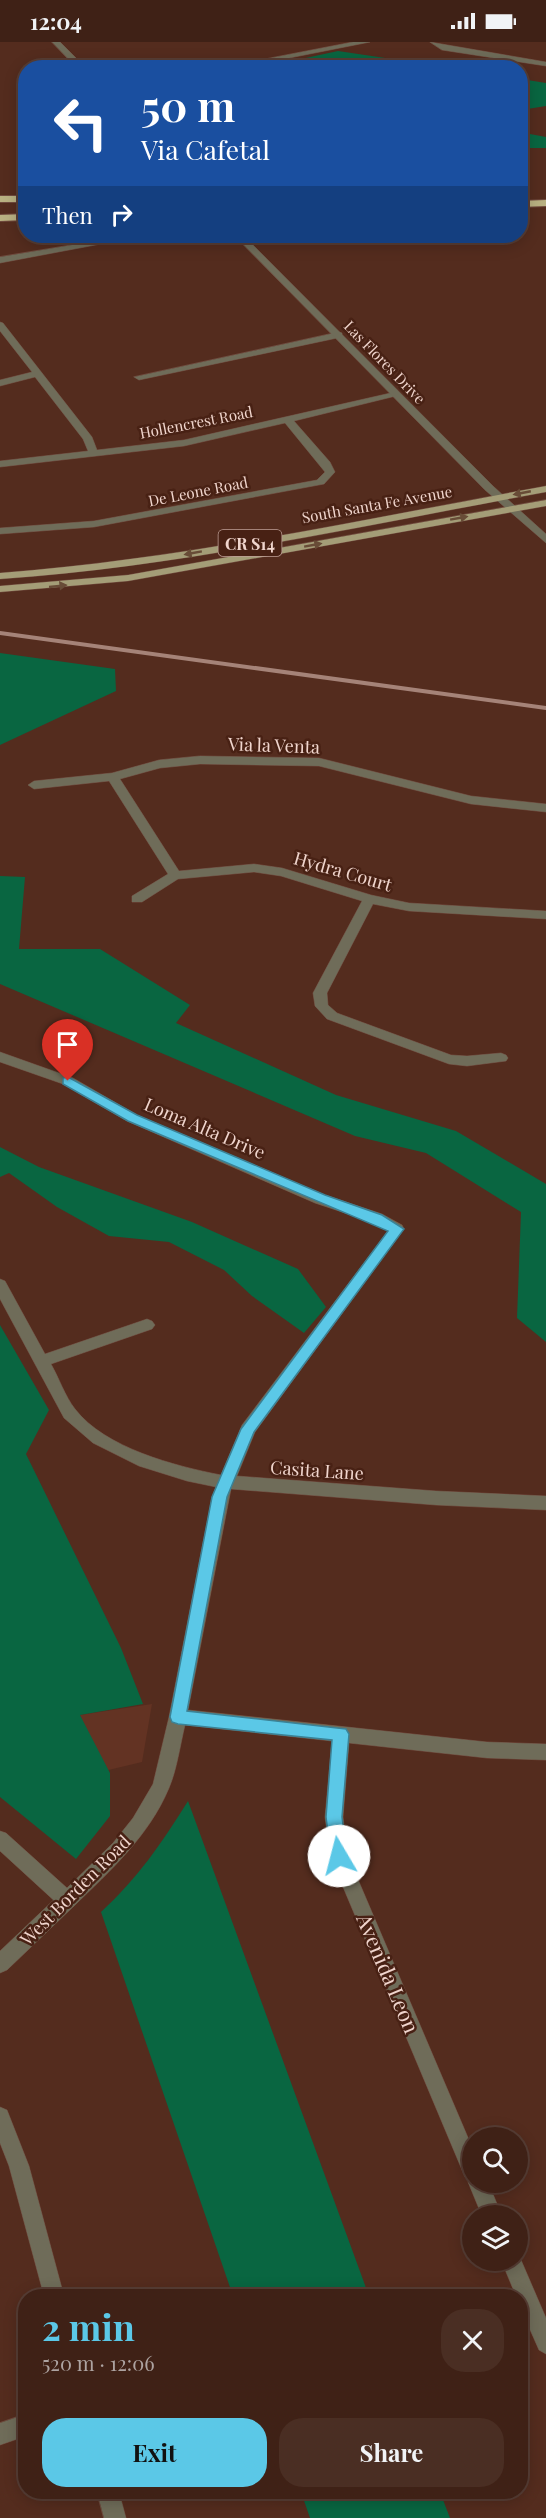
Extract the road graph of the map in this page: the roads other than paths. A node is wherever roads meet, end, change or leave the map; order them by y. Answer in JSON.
{"nodes":[{"id":1,"x":56,"y":42,"type":"edge"},
{"id":2,"x":360,"y":42,"type":"edge"},
{"id":3,"x":434,"y":42,"type":"edge"},
{"id":4,"x":74,"y":60,"type":"edge"},
{"id":5,"x":265,"y":60,"type":"edge"},
{"id":6,"x":520,"y":60,"type":"edge"},
{"id":7,"x":528,"y":61,"type":"edge"},
{"id":8,"x":546,"y":64,"type":"edge"},
{"id":9,"x":546,"y":192,"type":"edge"},
{"id":10,"x":528,"y":193,"type":"edge"},
{"id":11,"x":18,"y":200,"type":"edge"},
{"id":12,"x":0,"y":202,"type":"edge"},
{"id":13,"x":546,"y":203,"type":"edge"},
{"id":14,"x":528,"y":204,"type":"edge"},
{"id":15,"x":18,"y":208,"type":"edge"},
{"id":16,"x":18,"y":217,"type":"edge"},
{"id":17,"x":0,"y":218,"type":"edge"},
{"id":18,"x":98,"y":243,"type":"edge"},
{"id":19,"x":246,"y":243,"type":"edge"},
{"id":20,"x":0,"y":260,"type":"edge"},
{"id":21,"x":0,"y":325,"type":"edge"},
{"id":22,"x":339,"y":335,"type":"junction"},
{"id":23,"x":37,"y":374,"type":"junction"},
{"id":24,"x":139,"y":377,"type":"dead end"},
{"id":25,"x":0,"y":383,"type":"edge"},
{"id":26,"x":395,"y":395,"type":"junction"},
{"id":27,"x":287,"y":419,"type":"junction"},
{"id":28,"x":94,"y":454,"type":"junction"},
{"id":29,"x":0,"y":464,"type":"edge"},
{"id":30,"x":546,"y":489,"type":"edge"},
{"id":31,"x":499,"y":498,"type":"junction"},
{"id":32,"x":546,"y":503,"type":"edge"},
{"id":33,"x":510,"y":509,"type":"junction"},
{"id":34,"x":0,"y":531,"type":"edge"},
{"id":35,"x":546,"y":540,"type":"edge"},
{"id":36,"x":0,"y":576,"type":"edge"},
{"id":37,"x":0,"y":589,"type":"edge"},
{"id":38,"x":112,"y":777,"type":"junction"},
{"id":39,"x":33,"y":785,"type":"dead end"},
{"id":40,"x":546,"y":808,"type":"edge"},
{"id":41,"x":175,"y":875,"type":"junction"},
{"id":42,"x":136,"y":899,"type":"dead end"},
{"id":43,"x":369,"y":899,"type":"junction"},
{"id":44,"x":546,"y":915,"type":"edge"},
{"id":45,"x":0,"y":1057,"type":"edge"},
{"id":46,"x":501,"y":1058,"type":"dead end"},
{"id":47,"x":397,"y":1229,"type":"joint"},
{"id":48,"x":0,"y":1284,"type":"edge"},
{"id":49,"x":147,"y":1325,"type":"dead end"},
{"id":50,"x":42,"y":1361,"type":"junction"},
{"id":51,"x":226,"y":1482,"type":"junction"},
{"id":52,"x":546,"y":1503,"type":"edge"},
{"id":53,"x":178,"y":1717,"type":"junction"},
{"id":54,"x":341,"y":1734,"type":"junction"},
{"id":55,"x":546,"y":1752,"type":"edge"},
{"id":56,"x":0,"y":1839,"type":"edge"},
{"id":57,"x":67,"y":1900,"type":"junction"},
{"id":58,"x":0,"y":1964,"type":"edge"},
{"id":59,"x":0,"y":2117,"type":"edge"},
{"id":60,"x":462,"y":2146,"type":"edge"},
{"id":61,"x":516,"y":2271,"type":"edge"},
{"id":62,"x":52,"y":2289,"type":"edge"},
{"id":63,"x":523,"y":2289,"type":"edge"},
{"id":64,"x":528,"y":2300,"type":"edge"},
{"id":65,"x":546,"y":2343,"type":"edge"},
{"id":66,"x":18,"y":2428,"type":"edge"},
{"id":67,"x":0,"y":2434,"type":"edge"},
{"id":68,"x":110,"y":2499,"type":"edge"},
{"id":69,"x":115,"y":2518,"type":"edge"}],
"edges":[{"from":1,"to":4,"type":"street"},
{"from":2,"to":5,"type":"street"},
{"from":3,"to":6,"type":"street"},
{"from":7,"to":8,"type":"street"},
{"from":9,"to":10,"type":"highway"},
{"from":11,"to":12,"type":"highway"},
{"from":12,"to":15,"type":"highway"},
{"from":13,"to":14,"type":"highway"},
{"from":16,"to":17,"type":"highway"},
{"from":18,"to":20,"type":"street"},
{"from":19,"to":22,"type":"street","name":"Las Flores Drive"},
{"from":21,"to":23,"type":"street"},
{"from":22,"to":24,"type":"street"},
{"from":22,"to":26,"type":"street","name":"Las Flores Drive"},
{"from":23,"to":25,"type":"street"},
{"from":23,"to":28,"type":"street"},
{"from":26,"to":27,"type":"street","name":"Hollencrest Road"},
{"from":26,"to":31,"type":"street","name":"Las Flores Drive"},
{"from":27,"to":28,"type":"street","name":"Hollencrest Road"},
{"from":27,"to":34,"type":"street","name":"De Leone Road"},
{"from":28,"to":29,"type":"street","name":"Hollencrest Road"},
{"from":30,"to":31,"type":"main road","name":"South Santa Fe Avenue","number":"CR S14","one_way":true},
{"from":31,"to":33,"type":"street","name":"Las Flores Drive"},
{"from":31,"to":36,"type":"main road","name":"South Santa Fe Avenue","number":"CR S14","one_way":true},
{"from":32,"to":33,"type":"main road","name":"South Santa Fe Avenue","number":"CR S14"},
{"from":33,"to":35,"type":"street","name":"Las Flores Drive"},
{"from":37,"to":33,"type":"main road","name":"South Santa Fe Avenue","number":"CR S14","one_way":true},
{"from":38,"to":39,"type":"street","name":"Via la Venta"},
{"from":38,"to":40,"type":"street","name":"Via la Venta"},
{"from":38,"to":41,"type":"street"},
{"from":41,"to":42,"type":"street","name":"Hydra Court"},
{"from":41,"to":43,"type":"street","name":"Hydra Court"},
{"from":43,"to":44,"type":"street","name":"Hydra Court"},
{"from":43,"to":46,"type":"street"},
{"from":45,"to":47,"type":"street","name":"Loma Alta Drive"},
{"from":47,"to":51,"type":"street","name":"West Borden Road"},
{"from":48,"to":50,"type":"street","name":"Casita Lane"},
{"from":49,"to":50,"type":"street"},
{"from":50,"to":51,"type":"street","name":"Casita Lane"},
{"from":51,"to":52,"type":"street","name":"Casita Lane"},
{"from":51,"to":53,"type":"street","name":"West Borden Road"},
{"from":53,"to":54,"type":"street"},
{"from":53,"to":57,"type":"street","name":"West Borden Road"},
{"from":54,"to":55,"type":"street"},
{"from":54,"to":60,"type":"street","name":"Avenida Leon"},
{"from":56,"to":57,"type":"street"},
{"from":57,"to":58,"type":"street","name":"West Borden Road"},
{"from":59,"to":62,"type":"street"},
{"from":61,"to":63,"type":"street"},
{"from":64,"to":65,"type":"street"},
{"from":66,"to":67,"type":"street"},
{"from":68,"to":69,"type":"street"}]}
